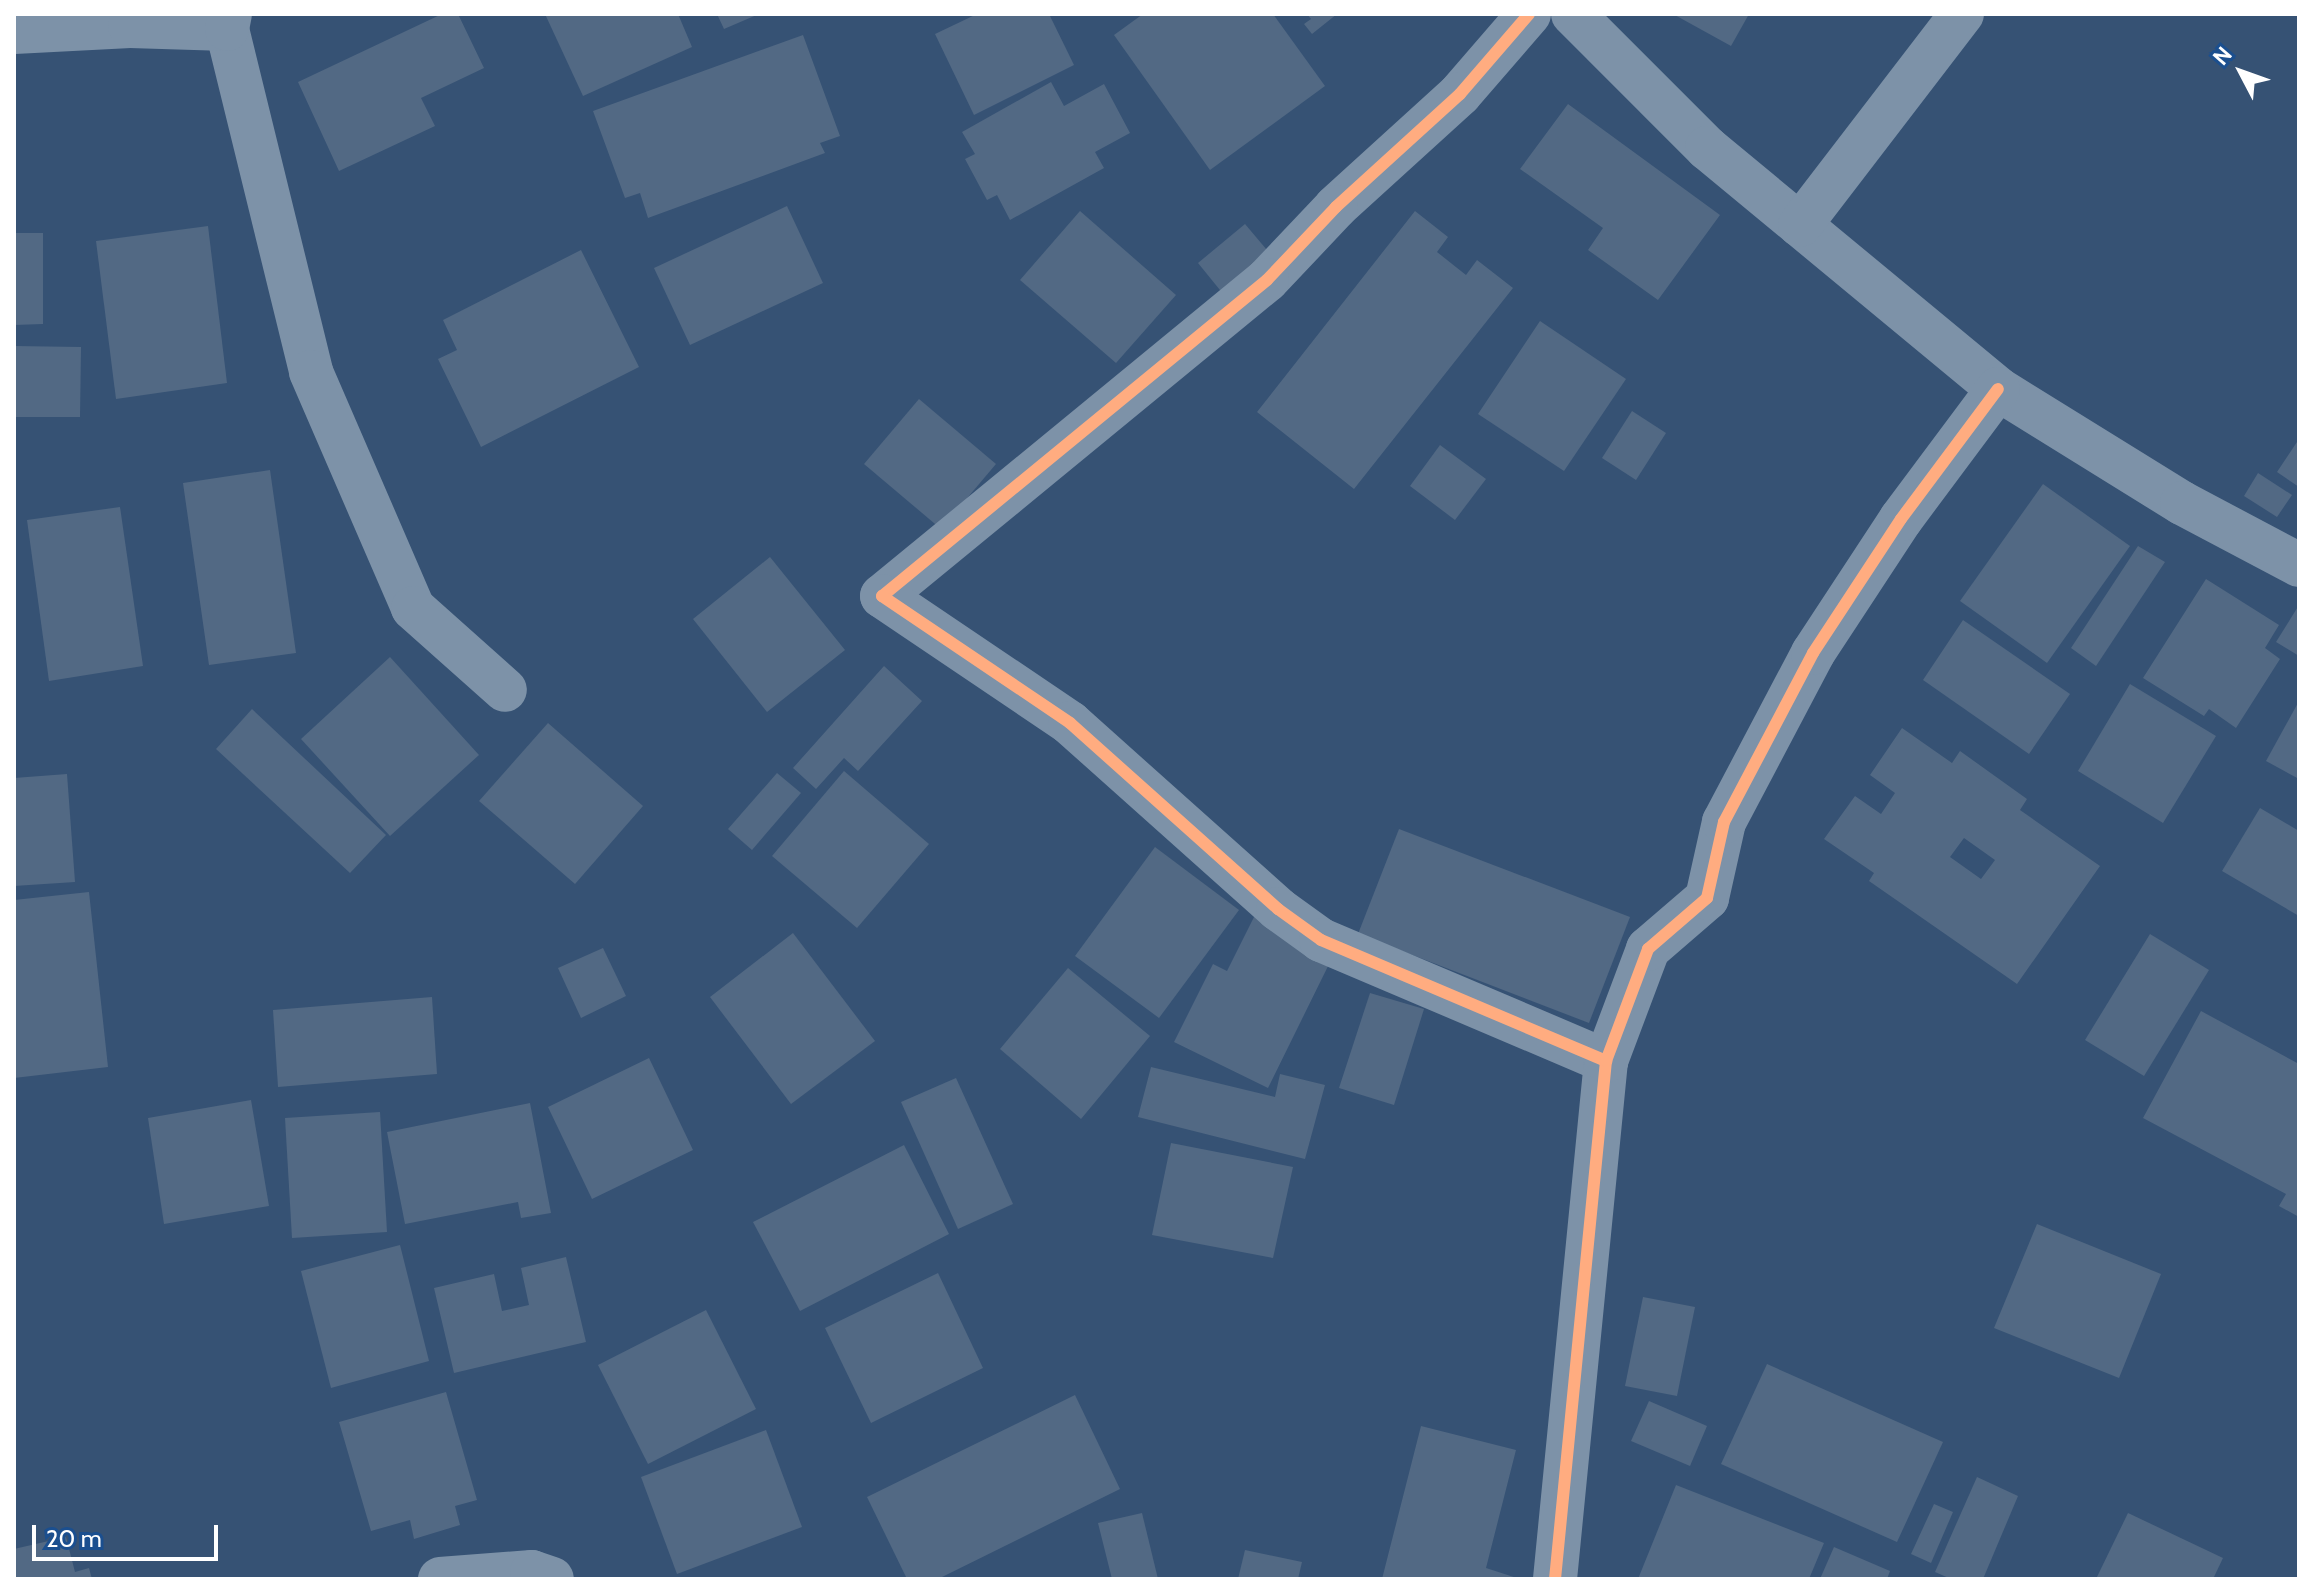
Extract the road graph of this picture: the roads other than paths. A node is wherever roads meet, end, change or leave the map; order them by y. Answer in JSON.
{"nodes":[{"id":1,"x":1529,"y":14,"type":"edge"},
{"id":2,"x":1573,"y":14,"type":"edge"},
{"id":3,"x":1962,"y":14,"type":"edge"},
{"id":4,"x":229,"y":22,"type":"edge"},
{"id":5,"x":14,"y":32,"type":"edge"},
{"id":6,"x":1800,"y":225,"type":"junction"},
{"id":7,"x":1998,"y":389,"type":"junction"},
{"id":8,"x":2299,"y":565,"type":"edge"},
{"id":9,"x":505,"y":690,"type":"dead end"},
{"id":10,"x":1606,"y":1061,"type":"junction"},
{"id":11,"x":440,"y":1579,"type":"edge"},
{"id":12,"x":552,"y":1579,"type":"edge"},
{"id":13,"x":1555,"y":1579,"type":"edge"}],
"edges":[{"from":1,"to":10,"type":"street"},
{"from":2,"to":6,"type":"street"},
{"from":3,"to":6,"type":"street"},
{"from":4,"to":5,"type":"street"},
{"from":4,"to":9,"type":"street"},
{"from":6,"to":7,"type":"street"},
{"from":7,"to":8,"type":"street"},
{"from":7,"to":10,"type":"street"},
{"from":10,"to":13,"type":"street"},
{"from":11,"to":12,"type":"street"}]}
